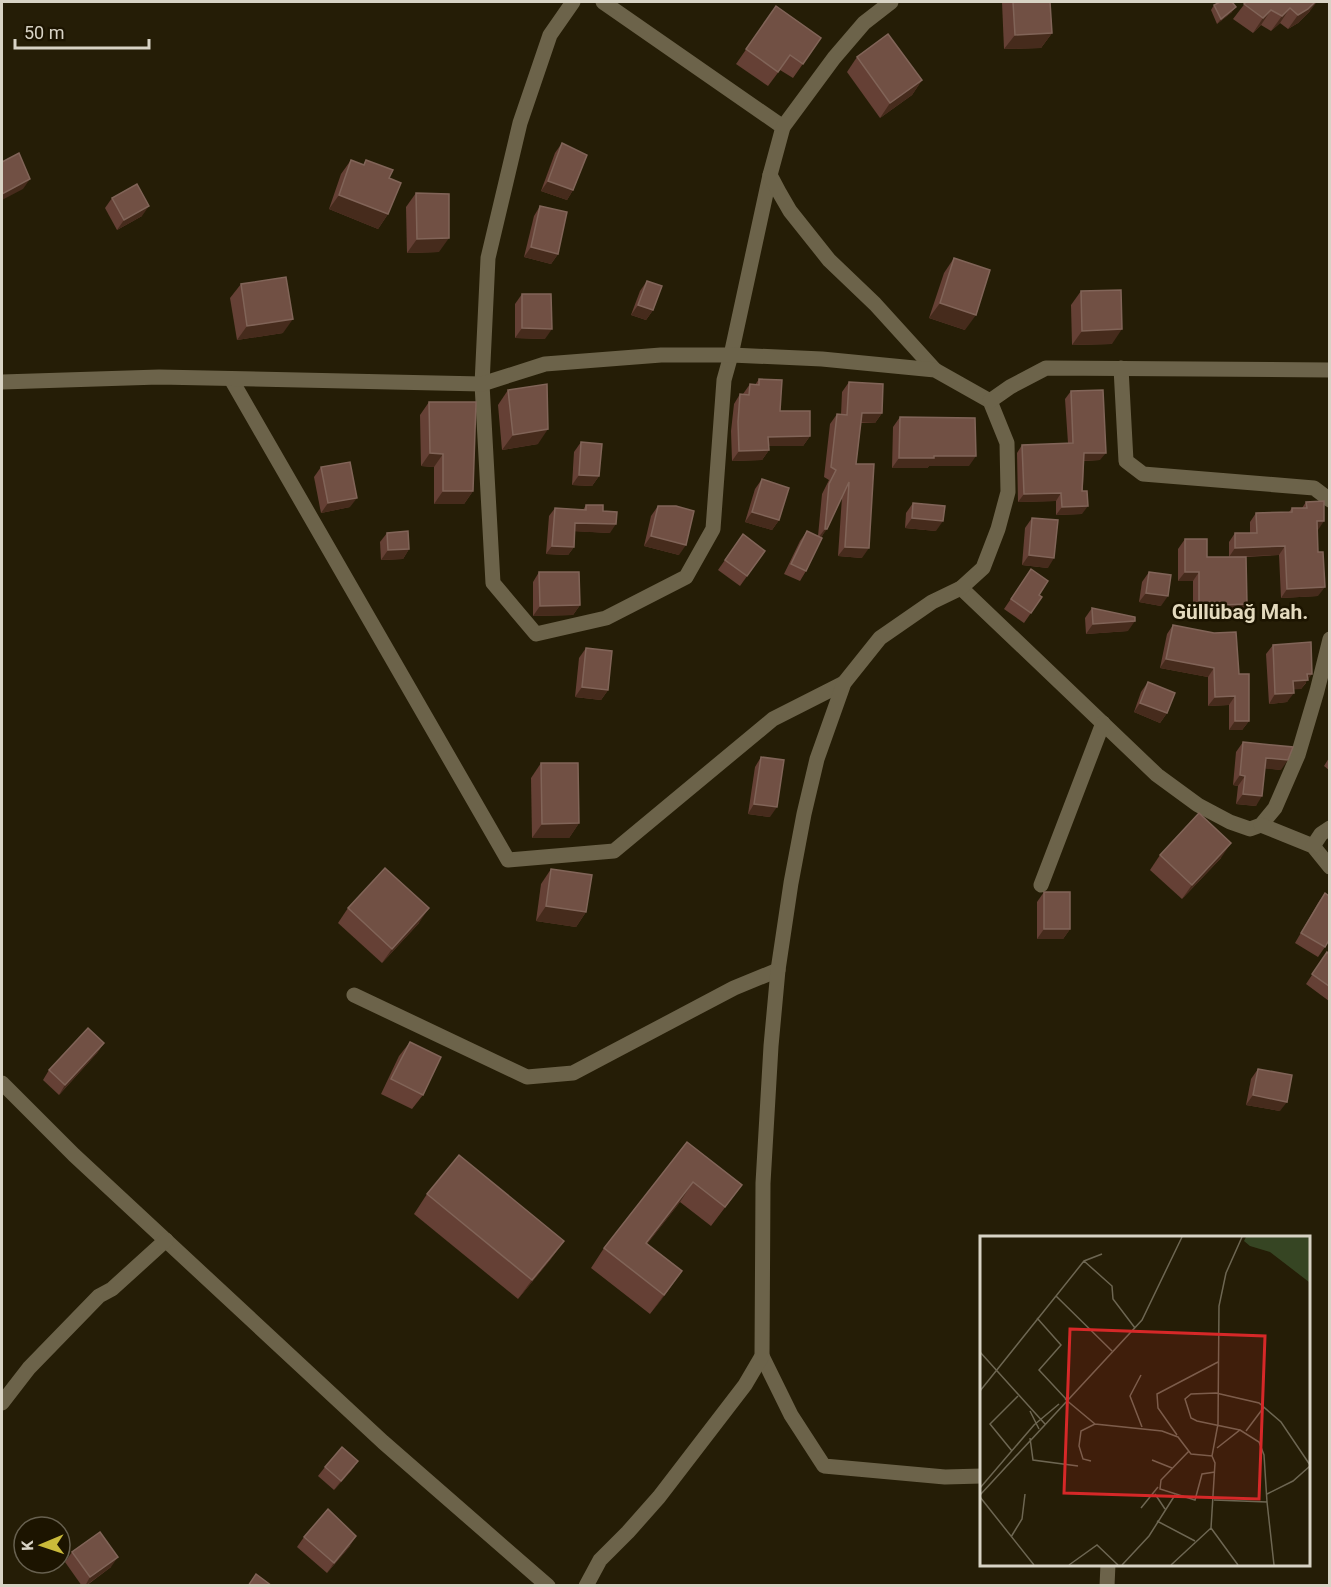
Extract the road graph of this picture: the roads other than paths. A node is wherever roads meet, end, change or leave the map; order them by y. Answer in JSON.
{"nodes":[{"id":1,"x":573,"y":2,"type":"edge"},
{"id":2,"x":603,"y":2,"type":"edge"},
{"id":3,"x":891,"y":2,"type":"edge"},
{"id":4,"x":783,"y":127,"type":"junction"},
{"id":5,"x":770,"y":175,"type":"junction"},
{"id":6,"x":731,"y":355,"type":"junction"},
{"id":7,"x":1121,"y":368,"type":"junction"},
{"id":8,"x":935,"y":370,"type":"junction"},
{"id":9,"x":1329,"y":370,"type":"edge"},
{"id":10,"x":231,"y":379,"type":"junction"},
{"id":11,"x":2,"y":382,"type":"edge"},
{"id":12,"x":482,"y":384,"type":"junction"},
{"id":13,"x":990,"y":401,"type":"junction"},
{"id":14,"x":1329,"y":500,"type":"edge"},
{"id":15,"x":961,"y":588,"type":"junction"},
{"id":16,"x":1329,"y":639,"type":"edge"},
{"id":17,"x":844,"y":683,"type":"junction"},
{"id":18,"x":1323,"y":694,"type":"edge"},
{"id":19,"x":1103,"y":723,"type":"junction"},
{"id":20,"x":1261,"y":825,"type":"junction"},
{"id":21,"x":1329,"y":828,"type":"edge"},
{"id":22,"x":1313,"y":846,"type":"junction"},
{"id":23,"x":1329,"y":867,"type":"edge"},
{"id":24,"x":1041,"y":885,"type":"dead end"},
{"id":25,"x":778,"y":970,"type":"junction"},
{"id":26,"x":354,"y":994,"type":"dead end"},
{"id":27,"x":2,"y":1083,"type":"edge"},
{"id":28,"x":166,"y":1240,"type":"junction"},
{"id":29,"x":762,"y":1356,"type":"junction"},
{"id":30,"x":2,"y":1403,"type":"edge"},
{"id":31,"x":980,"y":1476,"type":"edge"},
{"id":32,"x":1108,"y":1566,"type":"edge"},
{"id":33,"x":548,"y":1586,"type":"edge"},
{"id":34,"x":586,"y":1586,"type":"edge"},
{"id":35,"x":1107,"y":1586,"type":"edge"}],
"edges":[{"from":1,"to":12,"type":"street"},
{"from":2,"to":4,"type":"street"},
{"from":3,"to":4,"type":"street"},
{"from":4,"to":5,"type":"street"},
{"from":5,"to":6,"type":"street"},
{"from":5,"to":8,"type":"street"},
{"from":6,"to":8,"type":"street"},
{"from":6,"to":12,"type":"street"},
{"from":6,"to":12,"type":"street"},
{"from":7,"to":9,"type":"street"},
{"from":7,"to":13,"type":"street"},
{"from":7,"to":14,"type":"street"},
{"from":8,"to":13,"type":"street"},
{"from":10,"to":11,"type":"street"},
{"from":10,"to":12,"type":"street"},
{"from":10,"to":17,"type":"street"},
{"from":13,"to":15,"type":"street"},
{"from":15,"to":17,"type":"street"},
{"from":15,"to":19,"type":"street"},
{"from":16,"to":18,"type":"street"},
{"from":17,"to":25,"type":"street"},
{"from":18,"to":20,"type":"street"},
{"from":19,"to":20,"type":"street"},
{"from":19,"to":24,"type":"street"},
{"from":20,"to":22,"type":"street"},
{"from":21,"to":22,"type":"street"},
{"from":22,"to":23,"type":"street"},
{"from":25,"to":26,"type":"street"},
{"from":25,"to":29,"type":"street"},
{"from":27,"to":28,"type":"street"},
{"from":28,"to":30,"type":"street"},
{"from":28,"to":33,"type":"street"},
{"from":29,"to":31,"type":"street"},
{"from":29,"to":34,"type":"street"},
{"from":32,"to":35,"type":"street"}]}
